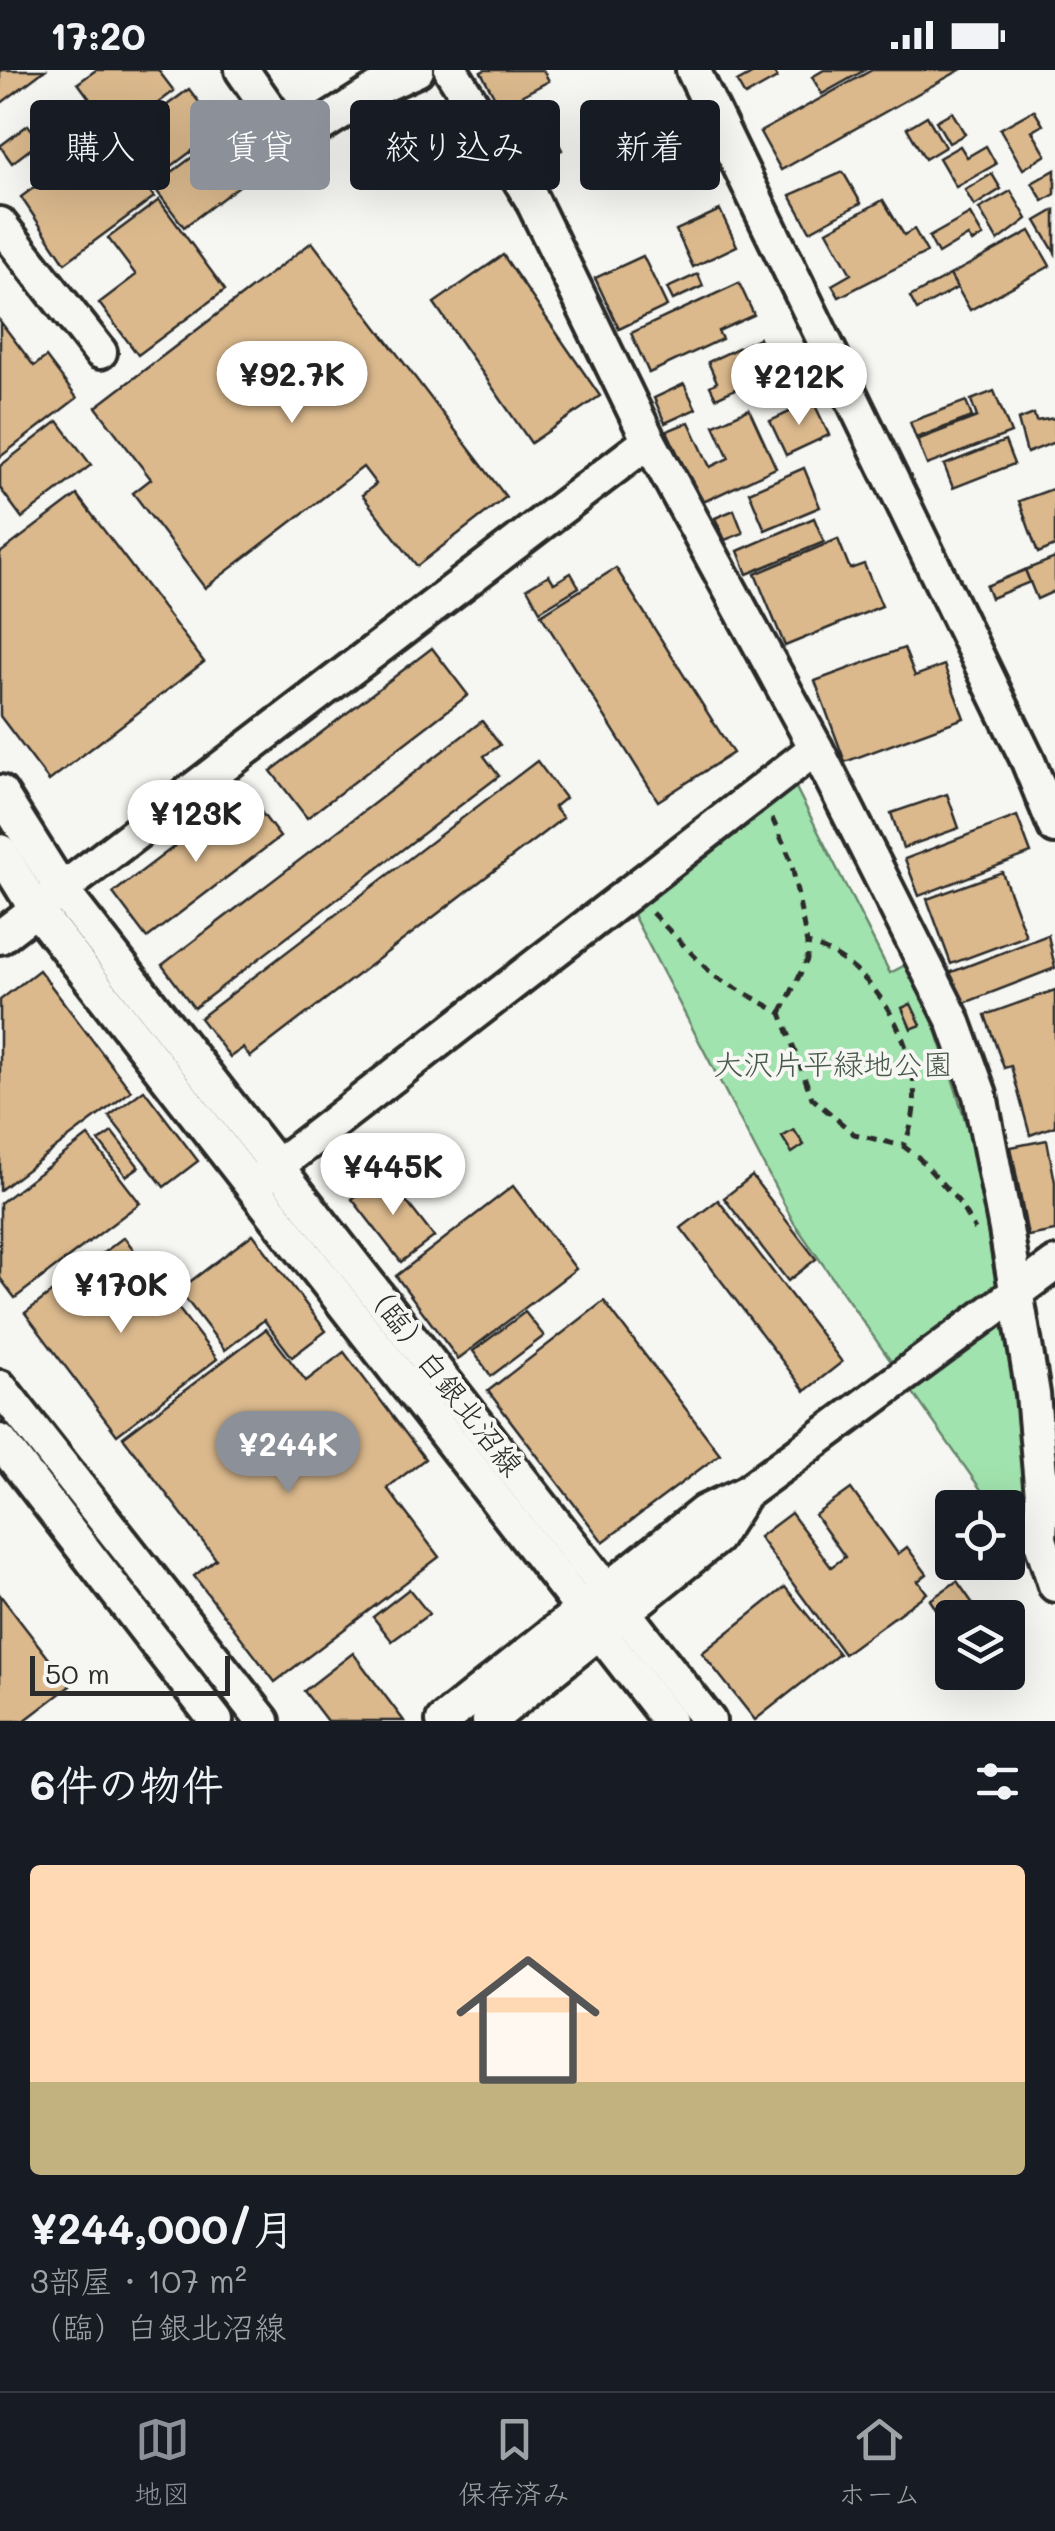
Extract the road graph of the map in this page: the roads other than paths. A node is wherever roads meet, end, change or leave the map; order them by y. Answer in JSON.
{"nodes":[{"id":1,"x":242,"y":70,"type":"edge"},
{"id":2,"x":417,"y":70,"type":"edge"},
{"id":3,"x":451,"y":70,"type":"edge"},
{"id":4,"x":692,"y":70,"type":"edge"},
{"id":5,"x":381,"y":78,"type":"edge"},
{"id":6,"x":0,"y":224,"type":"edge"},
{"id":7,"x":100,"y":352,"type":"dead end"},
{"id":8,"x":649,"y":440,"type":"junction"},
{"id":9,"x":816,"y":748,"type":"junction"},
{"id":10,"x":0,"y":792,"type":"edge"},
{"id":11,"x":1055,"y":827,"type":"edge"},
{"id":12,"x":0,"y":851,"type":"edge"},
{"id":13,"x":48,"y":899,"type":"junction"},
{"id":14,"x":0,"y":936,"type":"edge"},
{"id":15,"x":263,"y":1177,"type":"junction"},
{"id":16,"x":1055,"y":1264,"type":"edge"},
{"id":17,"x":1014,"y":1296,"type":"junction"},
{"id":18,"x":0,"y":1386,"type":"edge"},
{"id":19,"x":0,"y":1441,"type":"edge"},
{"id":20,"x":1055,"y":1585,"type":"edge"},
{"id":21,"x":605,"y":1612,"type":"junction"},
{"id":22,"x":216,"y":1721,"type":"edge"},
{"id":23,"x":263,"y":1721,"type":"edge"},
{"id":24,"x":442,"y":1721,"type":"edge"},
{"id":25,"x":489,"y":1721,"type":"edge"},
{"id":26,"x":669,"y":1721,"type":"edge"},
{"id":27,"x":709,"y":1721,"type":"edge"}],
"edges":[{"from":1,"to":5,"type":"street"},
{"from":2,"to":5,"type":"street"},
{"from":3,"to":8,"type":"street"},
{"from":4,"to":11,"type":"street"},
{"from":6,"to":7,"type":"street"},
{"from":8,"to":9,"type":"street"},
{"from":8,"to":13,"type":"street"},
{"from":9,"to":15,"type":"street"},
{"from":9,"to":17,"type":"street"},
{"from":10,"to":13,"type":"street","name":"（臨）白銀北沼線"},
{"from":12,"to":13,"type":"street","name":"（臨）白銀北沼線"},
{"from":13,"to":14,"type":"street"},
{"from":13,"to":15,"type":"street","name":"（臨）白銀北沼線"},
{"from":15,"to":21,"type":"street","name":"（臨）白銀北沼線"},
{"from":16,"to":17,"type":"street"},
{"from":17,"to":20,"type":"street"},
{"from":17,"to":21,"type":"street"},
{"from":18,"to":23,"type":"street"},
{"from":19,"to":22,"type":"street"},
{"from":21,"to":24,"type":"street"},
{"from":21,"to":25,"type":"street"},
{"from":21,"to":26,"type":"street","name":"（臨）白銀北沼線"},
{"from":21,"to":27,"type":"street","name":"（臨）白銀北沼線"}]}
